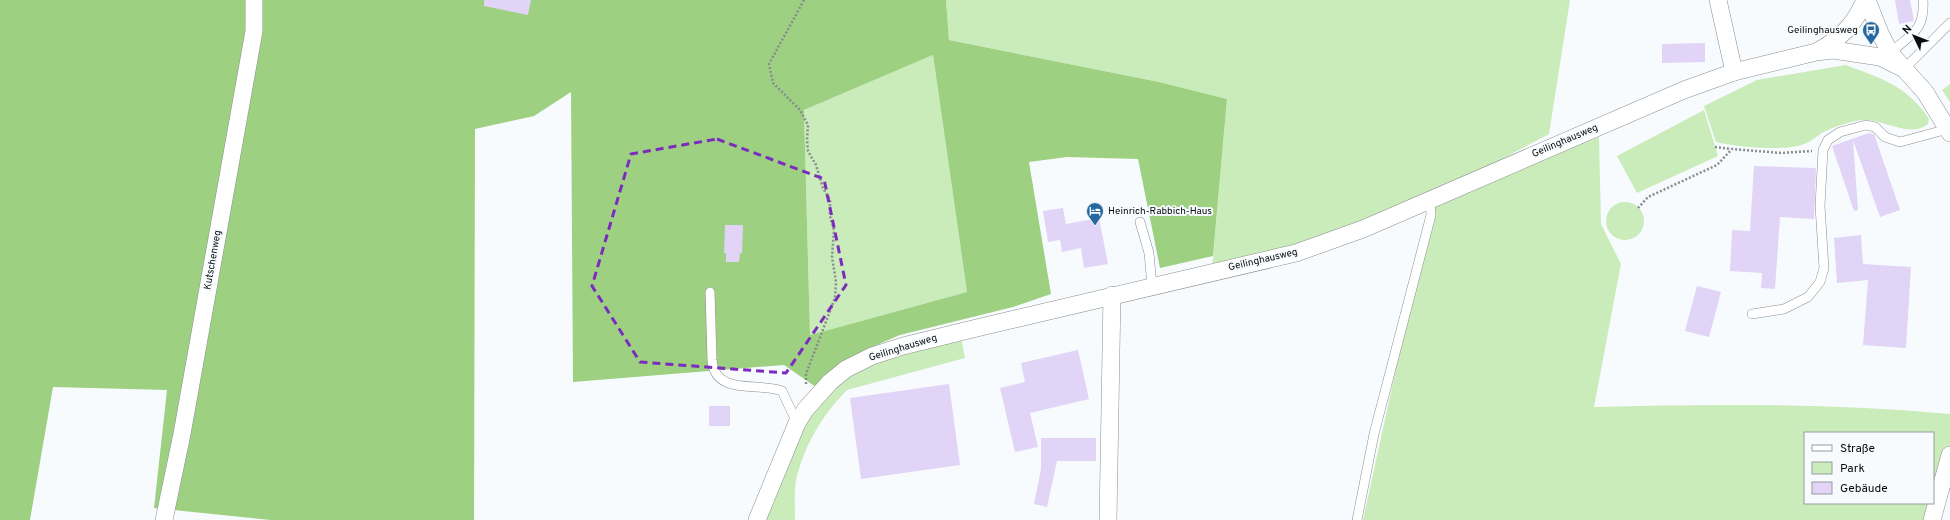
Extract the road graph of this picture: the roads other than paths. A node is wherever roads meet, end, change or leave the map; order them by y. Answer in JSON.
{"nodes":[{"id":1,"x":254,"y":0,"type":"edge"},
{"id":2,"x":1718,"y":0,"type":"edge"},
{"id":3,"x":1866,"y":0,"type":"edge"},
{"id":4,"x":1923,"y":0,"type":"edge"},
{"id":5,"x":1950,"y":23,"type":"edge"},
{"id":6,"x":1816,"y":52,"type":"junction"},
{"id":7,"x":1890,"y":52,"type":"junction"},
{"id":8,"x":1904,"y":69,"type":"junction"},
{"id":9,"x":1734,"y":72,"type":"junction"},
{"id":10,"x":1949,"y":131,"type":"edge"},
{"id":11,"x":1430,"y":199,"type":"junction"},
{"id":12,"x":1140,"y":222,"type":"dead end"},
{"id":13,"x":1152,"y":285,"type":"junction"},
{"id":14,"x":710,"y":292,"type":"dead end"},
{"id":15,"x":1112,"y":295,"type":"junction"},
{"id":16,"x":1752,"y":314,"type":"dead end"},
{"id":17,"x":801,"y":416,"type":"junction"},
{"id":18,"x":1950,"y":456,"type":"edge"},
{"id":19,"x":164,"y":520,"type":"edge"},
{"id":20,"x":757,"y":520,"type":"edge"},
{"id":21,"x":1108,"y":520,"type":"edge"},
{"id":22,"x":1357,"y":520,"type":"edge"},
{"id":23,"x":1932,"y":520,"type":"edge"}],
"edges":[{"from":1,"to":19,"type":"street","name":"Kutschenweg"},
{"from":2,"to":9,"type":"street"},
{"from":3,"to":6,"type":"street","name":"Geilinghausweg"},
{"from":3,"to":7,"type":"street"},
{"from":4,"to":7,"type":"lane"},
{"from":5,"to":8,"type":"lane"},
{"from":6,"to":8,"type":"street","name":"Geilinghausweg"},
{"from":6,"to":9,"type":"street","name":"Geilinghausweg"},
{"from":7,"to":8,"type":"street"},
{"from":8,"to":10,"type":"street"},
{"from":9,"to":11,"type":"street","name":"Geilinghausweg"},
{"from":10,"to":16,"type":"lane"},
{"from":11,"to":13,"type":"street","name":"Geilinghausweg"},
{"from":11,"to":22,"type":"lane"},
{"from":12,"to":13,"type":"lane"},
{"from":13,"to":15,"type":"street","name":"Geilinghausweg"},
{"from":14,"to":17,"type":"lane"},
{"from":15,"to":17,"type":"street","name":"Geilinghausweg"},
{"from":15,"to":21,"type":"street"},
{"from":17,"to":20,"type":"street","name":"Geilinghausweg"},
{"from":18,"to":23,"type":"street"}]}
